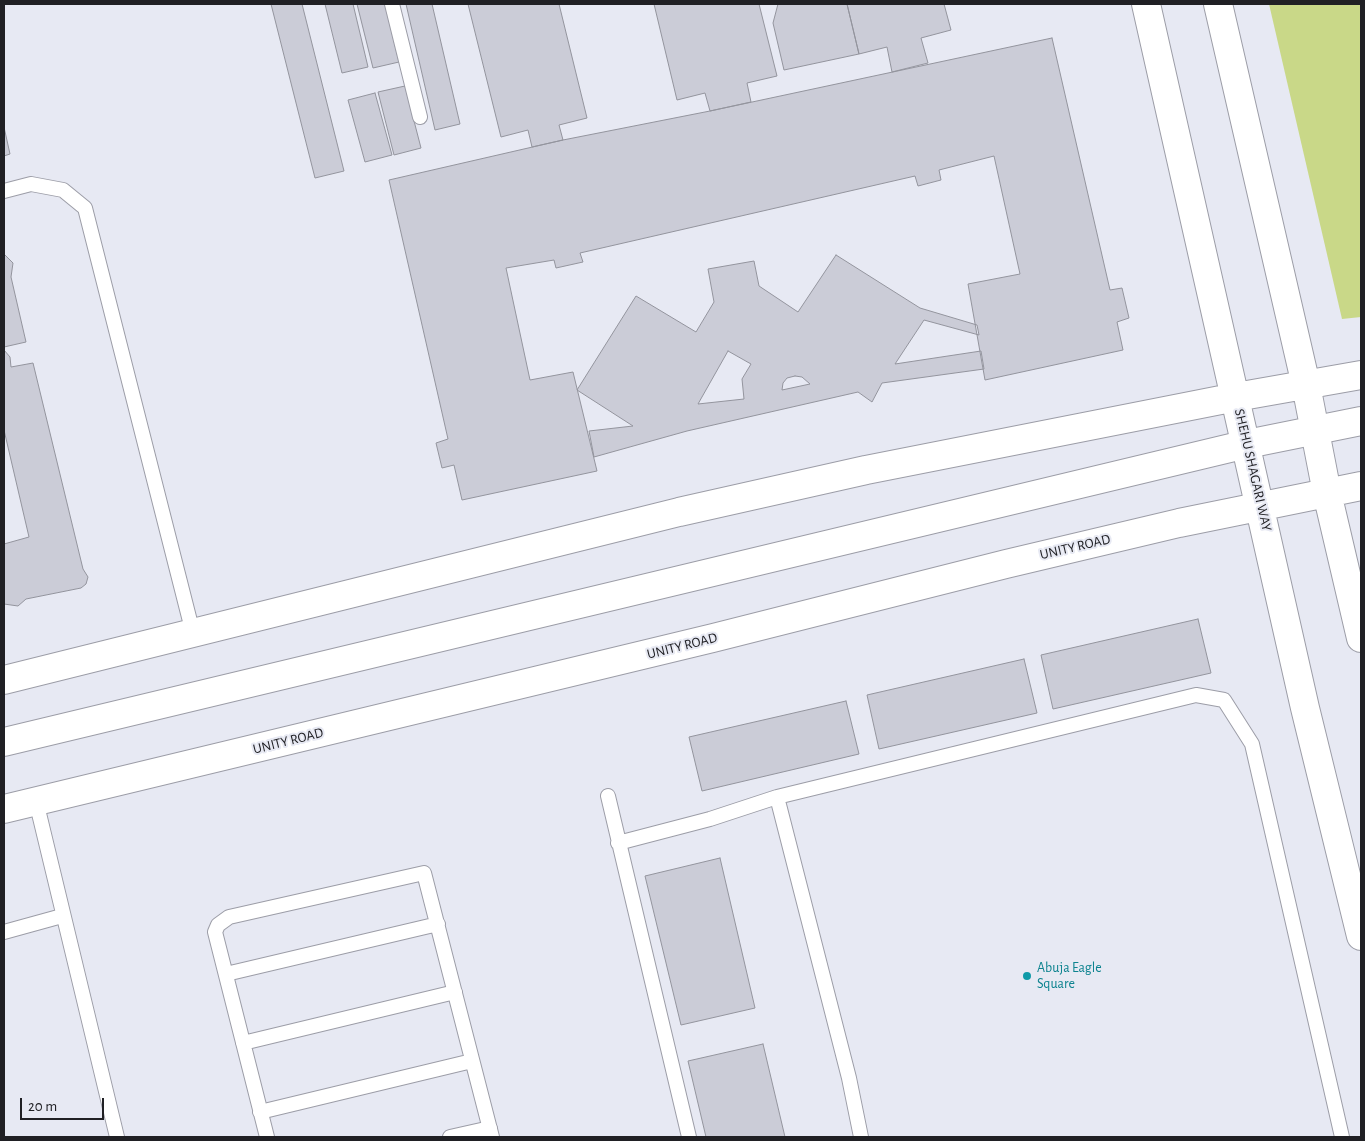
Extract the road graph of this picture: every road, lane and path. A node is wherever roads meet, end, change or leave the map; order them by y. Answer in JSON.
{"nodes":[{"id":1,"x":392,"y":4,"type":"edge"},
{"id":2,"x":1146,"y":4,"type":"edge"},
{"id":3,"x":1218,"y":4,"type":"edge"},
{"id":4,"x":420,"y":117,"type":"dead end"},
{"id":5,"x":4,"y":191,"type":"edge"},
{"id":6,"x":1361,"y":375,"type":"edge"},
{"id":7,"x":1306,"y":385,"type":"junction"},
{"id":8,"x":1236,"y":397,"type":"junction"},
{"id":9,"x":1361,"y":421,"type":"edge"},
{"id":10,"x":1315,"y":429,"type":"junction"},
{"id":11,"x":1247,"y":444,"type":"junction"},
{"id":12,"x":1361,"y":486,"type":"edge"},
{"id":13,"x":1327,"y":493,"type":"junction"},
{"id":14,"x":1261,"y":505,"type":"junction"},
{"id":15,"x":193,"y":633,"type":"junction"},
{"id":16,"x":1361,"y":638,"type":"edge"},
{"id":17,"x":4,"y":680,"type":"edge"},
{"id":18,"x":4,"y":742,"type":"edge"},
{"id":19,"x":608,"y":796,"type":"dead end"},
{"id":20,"x":777,"y":797,"type":"junction"},
{"id":21,"x":36,"y":801,"type":"junction"},
{"id":22,"x":4,"y":809,"type":"edge"},
{"id":23,"x":618,"y":843,"type":"junction"},
{"id":24,"x":62,"y":916,"type":"junction"},
{"id":25,"x":438,"y":924,"type":"junction"},
{"id":26,"x":4,"y":932,"type":"edge"},
{"id":27,"x":1361,"y":936,"type":"edge"},
{"id":28,"x":226,"y":974,"type":"junction"},
{"id":29,"x":455,"y":992,"type":"junction"},
{"id":30,"x":243,"y":1043,"type":"junction"},
{"id":31,"x":472,"y":1061,"type":"junction"},
{"id":32,"x":260,"y":1112,"type":"junction"},
{"id":33,"x":491,"y":1132,"type":"edge"},
{"id":34,"x":117,"y":1137,"type":"edge"},
{"id":35,"x":267,"y":1137,"type":"edge"},
{"id":36,"x":450,"y":1137,"type":"edge"},
{"id":37,"x":689,"y":1137,"type":"edge"},
{"id":38,"x":861,"y":1137,"type":"edge"},
{"id":39,"x":1342,"y":1137,"type":"edge"}],
"edges":[{"from":1,"to":4,"type":"lane"},
{"from":2,"to":8,"type":"street","name":"SHEHU SHAGARI WAY"},
{"from":3,"to":7,"type":"street"},
{"from":5,"to":15,"type":"lane"},
{"from":6,"to":7,"type":"street"},
{"from":7,"to":8,"type":"street"},
{"from":7,"to":10,"type":"street"},
{"from":8,"to":11,"type":"street","name":"SHEHU SHAGARI WAY"},
{"from":8,"to":15,"type":"street"},
{"from":9,"to":10,"type":"street"},
{"from":10,"to":11,"type":"street"},
{"from":10,"to":13,"type":"street"},
{"from":11,"to":14,"type":"street","name":"SHEHU SHAGARI WAY"},
{"from":11,"to":18,"type":"street"},
{"from":12,"to":13,"type":"street","name":"UNITY ROAD"},
{"from":13,"to":14,"type":"street","name":"UNITY ROAD"},
{"from":13,"to":16,"type":"street"},
{"from":14,"to":21,"type":"street","name":"UNITY ROAD"},
{"from":14,"to":27,"type":"street","name":"SHEHU SHAGARI WAY"},
{"from":15,"to":17,"type":"street"},
{"from":19,"to":23,"type":"lane"},
{"from":20,"to":23,"type":"lane"},
{"from":20,"to":38,"type":"lane"},
{"from":20,"to":39,"type":"lane"},
{"from":21,"to":22,"type":"street","name":"UNITY ROAD"},
{"from":21,"to":24,"type":"lane"},
{"from":23,"to":37,"type":"lane"},
{"from":24,"to":26,"type":"lane"},
{"from":24,"to":34,"type":"lane"},
{"from":25,"to":28,"type":"lane"},
{"from":25,"to":28,"type":"lane"},
{"from":25,"to":29,"type":"lane"},
{"from":28,"to":30,"type":"lane"},
{"from":29,"to":30,"type":"lane"},
{"from":29,"to":31,"type":"lane"},
{"from":30,"to":32,"type":"lane"},
{"from":31,"to":32,"type":"lane"},
{"from":31,"to":33,"type":"lane"},
{"from":32,"to":35,"type":"lane"},
{"from":33,"to":36,"type":"lane"}]}
